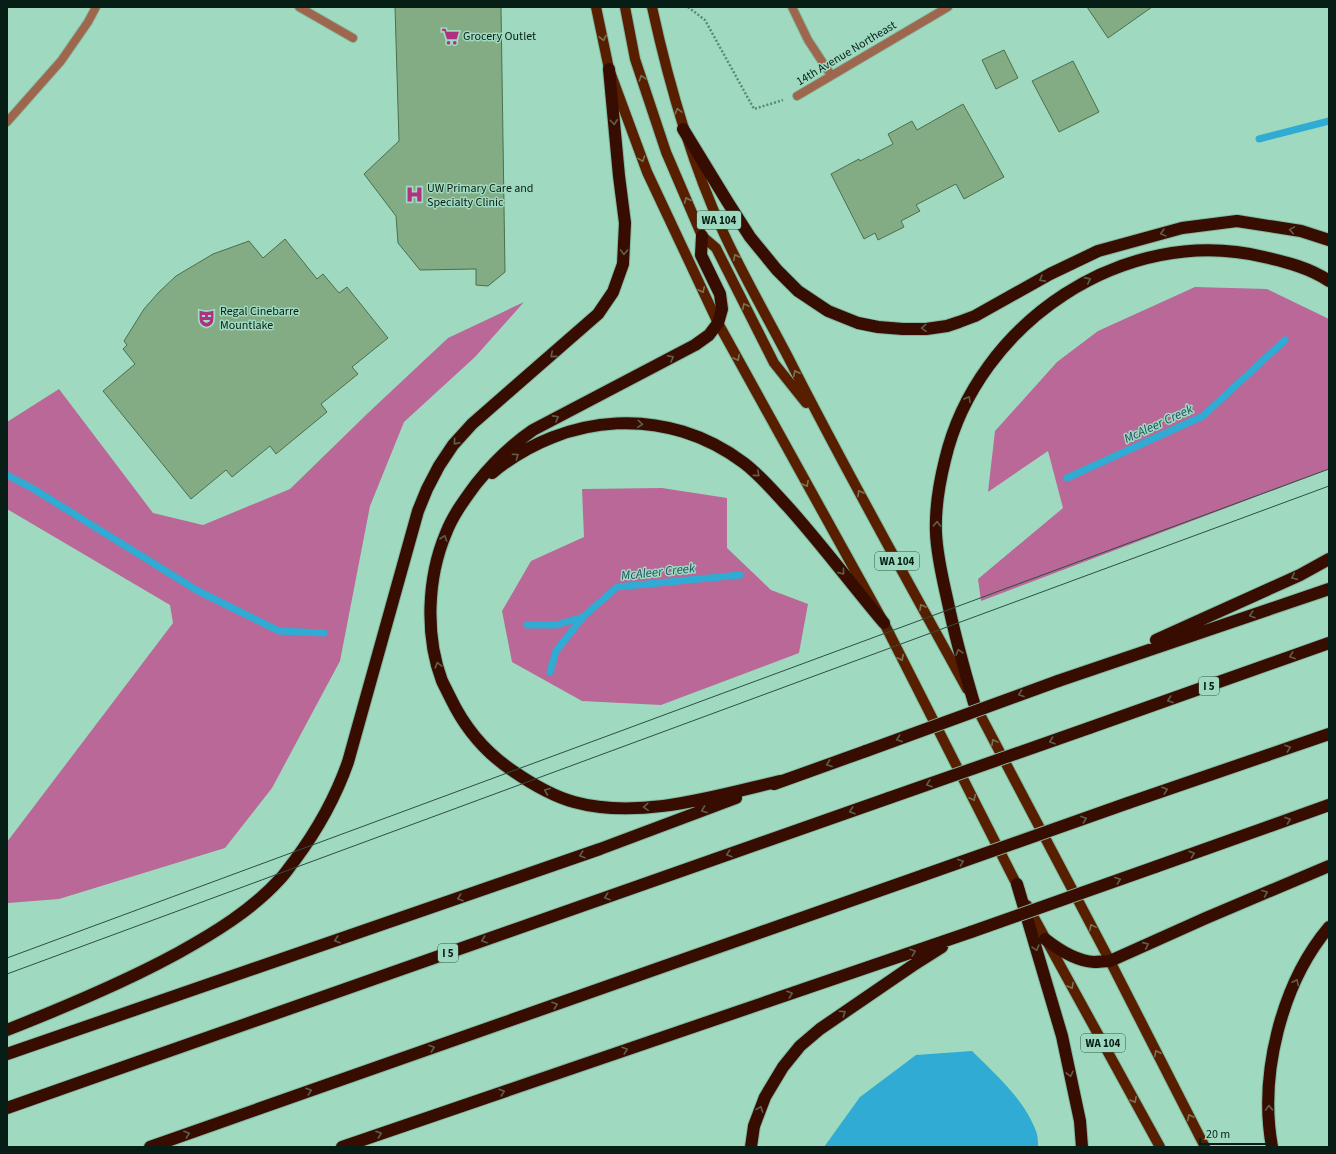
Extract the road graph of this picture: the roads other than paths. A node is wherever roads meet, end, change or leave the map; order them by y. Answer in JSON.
{"nodes":[{"id":1,"x":96,"y":7,"type":"edge"},
{"id":2,"x":298,"y":7,"type":"edge"},
{"id":3,"x":596,"y":7,"type":"edge"},
{"id":4,"x":625,"y":7,"type":"edge"},
{"id":5,"x":652,"y":7,"type":"edge"},
{"id":6,"x":792,"y":7,"type":"edge"},
{"id":7,"x":948,"y":7,"type":"edge"},
{"id":8,"x":353,"y":38,"type":"dead end"},
{"id":9,"x":609,"y":69,"type":"junction"},
{"id":10,"x":831,"y":75,"type":"junction"},
{"id":11,"x":797,"y":96,"type":"road end"},
{"id":12,"x":7,"y":122,"type":"edge"},
{"id":13,"x":683,"y":129,"type":"junction"},
{"id":14,"x":702,"y":236,"type":"junction"},
{"id":15,"x":1329,"y":240,"type":"edge"},
{"id":16,"x":1329,"y":281,"type":"edge"},
{"id":17,"x":718,"y":324,"type":"junction"},
{"id":18,"x":820,"y":420,"type":"junction"},
{"id":19,"x":465,"y":499,"type":"junction"},
{"id":20,"x":1329,"y":559,"type":"edge"},
{"id":21,"x":1329,"y":589,"type":"edge"},
{"id":22,"x":884,"y":623,"type":"junction"},
{"id":23,"x":1329,"y":643,"type":"edge"},
{"id":24,"x":1094,"y":668,"type":"junction"},
{"id":25,"x":974,"y":703,"type":"junction"},
{"id":26,"x":1329,"y":734,"type":"edge"},
{"id":27,"x":780,"y":781,"type":"junction"},
{"id":28,"x":1329,"y":804,"type":"edge"},
{"id":29,"x":1329,"y":866,"type":"edge"},
{"id":30,"x":1017,"y":884,"type":"junction"},
{"id":31,"x":1329,"y":927,"type":"edge"},
{"id":32,"x":971,"y":932,"type":"junction"},
{"id":33,"x":1045,"y":940,"type":"junction"},
{"id":34,"x":1110,"y":961,"type":"junction"},
{"id":35,"x":7,"y":1030,"type":"edge"},
{"id":36,"x":7,"y":1054,"type":"edge"},
{"id":37,"x":7,"y":1108,"type":"edge"},
{"id":38,"x":150,"y":1147,"type":"edge"},
{"id":39,"x":342,"y":1147,"type":"edge"},
{"id":40,"x":751,"y":1147,"type":"edge"},
{"id":41,"x":1082,"y":1147,"type":"edge"},
{"id":42,"x":1160,"y":1147,"type":"edge"},
{"id":43,"x":1205,"y":1147,"type":"edge"},
{"id":44,"x":1272,"y":1147,"type":"edge"}],
"edges":[{"from":1,"to":12,"type":"street"},
{"from":2,"to":8,"type":"street"},
{"from":3,"to":9,"type":"main road","number":"WA 104","one_way":true},
{"from":14,"to":4,"type":"main road","one_way":true},
{"from":13,"to":5,"type":"main road","number":"WA 104","one_way":true},
{"from":6,"to":10,"type":"street"},
{"from":7,"to":10,"type":"street","name":"14th Avenue Northeast"},
{"from":9,"to":17,"type":"main road","number":"WA 104","one_way":true},
{"from":9,"to":35,"type":"highway","one_way":true},
{"from":10,"to":11,"type":"street","name":"14th Avenue Northeast"},
{"from":15,"to":13,"type":"highway","one_way":true},
{"from":18,"to":13,"type":"main road","number":"WA 104","one_way":true},
{"from":14,"to":17,"type":"highway"},
{"from":18,"to":14,"type":"main road","one_way":true},
{"from":25,"to":16,"type":"highway","one_way":true},
{"from":19,"to":17,"type":"highway","one_way":true},
{"from":17,"to":22,"type":"main road","number":"WA 104","one_way":true},
{"from":25,"to":18,"type":"main road","number":"WA 104","one_way":true},
{"from":19,"to":22,"type":"highway","one_way":true},
{"from":27,"to":19,"type":"highway","one_way":true},
{"from":20,"to":24,"type":"highway","one_way":true},
{"from":21,"to":24,"type":"highway","one_way":true},
{"from":22,"to":30,"type":"main road","number":"WA 104","one_way":true},
{"from":23,"to":37,"type":"highway","number":"I 5","one_way":true,"bridge":true},
{"from":24,"to":27,"type":"highway","one_way":true,"bridge":true},
{"from":34,"to":25,"type":"main road","number":"WA 104","one_way":true},
{"from":38,"to":26,"type":"highway","one_way":true,"bridge":true},
{"from":27,"to":36,"type":"highway","one_way":true},
{"from":32,"to":28,"type":"highway","one_way":true,"bridge":true},
{"from":34,"to":29,"type":"highway","one_way":true},
{"from":30,"to":33,"type":"main road","number":"WA 104"},
{"from":30,"to":41,"type":"highway","one_way":true},
{"from":44,"to":31,"type":"highway","one_way":true},
{"from":39,"to":32,"type":"highway","one_way":true},
{"from":40,"to":32,"type":"highway","one_way":true},
{"from":33,"to":34,"type":"highway"},
{"from":33,"to":42,"type":"main road","number":"WA 104","one_way":true},
{"from":43,"to":34,"type":"main road","number":"WA 104","one_way":true}]}
